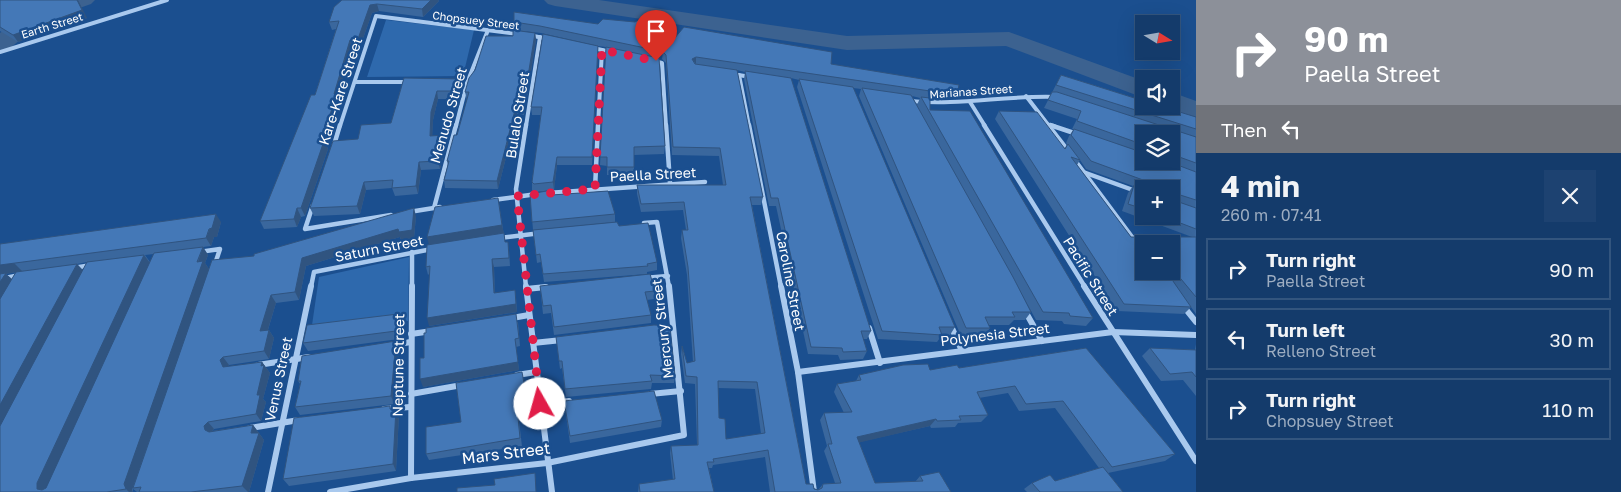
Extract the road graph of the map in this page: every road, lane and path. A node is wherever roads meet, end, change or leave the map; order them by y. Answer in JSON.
{"nodes":[{"id":1,"x":167,"y":0,"type":"edge"},
{"id":2,"x":376,"y":16,"type":"joint"},
{"id":3,"x":488,"y":30,"type":"junction"},
{"id":4,"x":540,"y":37,"type":"junction"},
{"id":5,"x":558,"y":41,"type":"edge"},
{"id":6,"x":585,"y":46,"type":"edge"},
{"id":7,"x":602,"y":50,"type":"junction"},
{"id":8,"x":0,"y":52,"type":"edge"},
{"id":9,"x":620,"y":54,"type":"edge"},
{"id":10,"x":662,"y":54,"type":"edge"},
{"id":11,"x":647,"y":59,"type":"edge"},
{"id":12,"x":656,"y":61,"type":"junction"},
{"id":13,"x":730,"y":74,"type":"edge"},
{"id":14,"x":739,"y":75,"type":"junction"},
{"id":15,"x":757,"y":78,"type":"edge"},
{"id":16,"x":355,"y":82,"type":"junction"},
{"id":17,"x":411,"y":82,"type":"edge"},
{"id":18,"x":458,"y":83,"type":"edge"},
{"id":19,"x":467,"y":83,"type":"junction"},
{"id":20,"x":1026,"y":96,"type":"junction"},
{"id":21,"x":1062,"y":98,"type":"edge"},
{"id":22,"x":901,"y":100,"type":"edge"},
{"id":23,"x":911,"y":101,"type":"junction"},
{"id":24,"x":970,"y":102,"type":"junction"},
{"id":25,"x":916,"y":110,"type":"edge"},
{"id":26,"x":1049,"y":124,"type":"junction"},
{"id":27,"x":1083,"y":137,"type":"edge"},
{"id":28,"x":333,"y":146,"type":"edge"},
{"id":29,"x":1083,"y":172,"type":"junction"},
{"id":30,"x":705,"y":182,"type":"dead end"},
{"id":31,"x":670,"y":183,"type":"junction"},
{"id":32,"x":595,"y":189,"type":"junction"},
{"id":33,"x":1135,"y":191,"type":"edge"},
{"id":34,"x":517,"y":196,"type":"junction"},
{"id":35,"x":489,"y":200,"type":"edge"},
{"id":36,"x":315,"y":202,"type":"edge"},
{"id":37,"x":443,"y":206,"type":"edge"},
{"id":38,"x":434,"y":208,"type":"junction"},
{"id":39,"x":406,"y":212,"type":"edge"},
{"id":40,"x":397,"y":214,"type":"edge"},
{"id":41,"x":637,"y":224,"type":"edge"},
{"id":42,"x":549,"y":232,"type":"edge"},
{"id":43,"x":520,"y":235,"type":"junction"},
{"id":44,"x":490,"y":239,"type":"edge"},
{"id":45,"x":1135,"y":241,"type":"edge"},
{"id":46,"x":442,"y":247,"type":"edge"},
{"id":47,"x":412,"y":252,"type":"junction"},
{"id":48,"x":193,"y":253,"type":"edge"},
{"id":49,"x":101,"y":264,"type":"edge"},
{"id":50,"x":92,"y":265,"type":"junction"},
{"id":51,"x":65,"y":269,"type":"edge"},
{"id":52,"x":314,"y":272,"type":"joint"},
{"id":53,"x":30,"y":274,"type":"edge"},
{"id":54,"x":87,"y":274,"type":"edge"},
{"id":55,"x":22,"y":275,"type":"junction"},
{"id":56,"x":668,"y":276,"type":"junction"},
{"id":57,"x":210,"y":277,"type":"edge"},
{"id":58,"x":640,"y":278,"type":"edge"},
{"id":59,"x":0,"y":279,"type":"edge"},
{"id":60,"x":17,"y":282,"type":"edge"},
{"id":61,"x":554,"y":287,"type":"edge"},
{"id":62,"x":526,"y":289,"type":"junction"},
{"id":63,"x":1180,"y":300,"type":"edge"},
{"id":64,"x":1023,"y":307,"type":"edge"},
{"id":65,"x":529,"y":315,"type":"junction"},
{"id":66,"x":509,"y":318,"type":"edge"},
{"id":67,"x":1196,"y":322,"type":"edge"},
{"id":68,"x":950,"y":324,"type":"edge"},
{"id":69,"x":675,"y":325,"type":"junction"},
{"id":70,"x":666,"y":326,"type":"edge"},
{"id":71,"x":868,"y":326,"type":"edge"},
{"id":72,"x":441,"y":330,"type":"edge"},
{"id":73,"x":1113,"y":332,"type":"junction"},
{"id":74,"x":1196,"y":335,"type":"edge"},
{"id":75,"x":411,"y":338,"type":"junction"},
{"id":76,"x":571,"y":339,"type":"edge"},
{"id":77,"x":1042,"y":341,"type":"junction"},
{"id":78,"x":533,"y":344,"type":"junction"},
{"id":79,"x":386,"y":346,"type":"edge"},
{"id":80,"x":962,"y":351,"type":"junction"},
{"id":81,"x":314,"y":357,"type":"edge"},
{"id":82,"x":295,"y":360,"type":"junction"},
{"id":83,"x":880,"y":363,"type":"junction"},
{"id":84,"x":247,"y":367,"type":"edge"},
{"id":85,"x":536,"y":372,"type":"junction"},
{"id":86,"x":798,"y":372,"type":"junction"},
{"id":87,"x":507,"y":377,"type":"edge"},
{"id":88,"x":469,"y":384,"type":"edge"},
{"id":89,"x":681,"y":391,"type":"junction"},
{"id":90,"x":411,"y":394,"type":"junction"},
{"id":91,"x":643,"y":394,"type":"edge"},
{"id":92,"x":578,"y":400,"type":"edge"},
{"id":93,"x":540,"y":404,"type":"junction"},
{"id":94,"x":410,"y":406,"type":"junction"},
{"id":95,"x":374,"y":410,"type":"edge"},
{"id":96,"x":309,"y":418,"type":"edge"},
{"id":97,"x":281,"y":423,"type":"junction"},
{"id":98,"x":244,"y":430,"type":"edge"},
{"id":99,"x":684,"y":435,"type":"joint"},
{"id":100,"x":1196,"y":461,"type":"edge"},
{"id":101,"x":547,"y":463,"type":"junction"},
{"id":102,"x":410,"y":478,"type":"junction"},
{"id":103,"x":268,"y":492,"type":"edge"},
{"id":104,"x":330,"y":492,"type":"edge"},
{"id":105,"x":552,"y":492,"type":"edge"},
{"id":106,"x":814,"y":492,"type":"edge"}],
"edges":[{"from":1,"to":8,"type":"street","name":"Earth Street"},
{"from":2,"to":3,"type":"street","name":"Chopsuey Street"},
{"from":2,"to":16,"type":"street","name":"Kare-Kare Street"},
{"from":3,"to":4,"type":"street","name":"Chopsuey Street"},
{"from":3,"to":19,"type":"street","name":"Menudo Street"},
{"from":4,"to":5,"type":"street","name":"Chopsuey Street"},
{"from":4,"to":34,"type":"street","name":"Bulalo Street"},
{"from":6,"to":7,"type":"street"},
{"from":7,"to":9,"type":"street"},
{"from":7,"to":32,"type":"street"},
{"from":10,"to":12,"type":"street"},
{"from":11,"to":12,"type":"street"},
{"from":12,"to":31,"type":"street"},
{"from":13,"to":14,"type":"street"},
{"from":14,"to":15,"type":"street"},
{"from":14,"to":86,"type":"street","name":"Caroline Street"},
{"from":16,"to":17,"type":"street"},
{"from":16,"to":28,"type":"street","name":"Kare-Kare Street"},
{"from":18,"to":19,"type":"street"},
{"from":19,"to":38,"type":"street","name":"Menudo Street"},
{"from":20,"to":21,"type":"street","name":"Marianas Street"},
{"from":20,"to":24,"type":"street","name":"Marianas Street"},
{"from":20,"to":26,"type":"street"},
{"from":22,"to":23,"type":"street","name":"Marianas Street"},
{"from":23,"to":24,"type":"street","name":"Marianas Street"},
{"from":23,"to":25,"type":"street"},
{"from":24,"to":73,"type":"street","name":"Pacific Street"},
{"from":26,"to":27,"type":"street"},
{"from":26,"to":29,"type":"street"},
{"from":29,"to":33,"type":"street"},
{"from":29,"to":45,"type":"street"},
{"from":30,"to":31,"type":"street","name":"Paella Street"},
{"from":31,"to":32,"type":"street","name":"Paella Street"},
{"from":32,"to":34,"type":"street","name":"Paella Street"},
{"from":34,"to":35,"type":"street","name":"Paella Street"},
{"from":34,"to":43,"type":"street","name":"Bulalo Street"},
{"from":36,"to":40,"type":"street"},
{"from":37,"to":38,"type":"street"},
{"from":38,"to":39,"type":"street"},
{"from":41,"to":56,"type":"street","name":"Mercury Street"},
{"from":42,"to":43,"type":"street"},
{"from":43,"to":44,"type":"street"},
{"from":43,"to":62,"type":"street","name":"Bulalo Street"},
{"from":46,"to":47,"type":"street","name":"Saturn Street"},
{"from":47,"to":52,"type":"street","name":"Saturn Street"},
{"from":47,"to":75,"type":"street","name":"Neptune Street"},
{"from":48,"to":57,"type":"street"},
{"from":49,"to":50,"type":"street"},
{"from":50,"to":51,"type":"street"},
{"from":50,"to":54,"type":"street"},
{"from":52,"to":82,"type":"street","name":"Venus Street"},
{"from":53,"to":55,"type":"street"},
{"from":55,"to":59,"type":"street"},
{"from":55,"to":60,"type":"street"},
{"from":56,"to":58,"type":"street"},
{"from":56,"to":69,"type":"street","name":"Mercury Street"},
{"from":61,"to":62,"type":"street"},
{"from":62,"to":65,"type":"street","name":"Bulalo Street"},
{"from":63,"to":67,"type":"street"},
{"from":64,"to":77,"type":"street"},
{"from":65,"to":66,"type":"street"},
{"from":65,"to":78,"type":"street","name":"Bulalo Street"},
{"from":68,"to":80,"type":"street"},
{"from":69,"to":70,"type":"street"},
{"from":69,"to":89,"type":"street","name":"Mercury Street"},
{"from":71,"to":83,"type":"street"},
{"from":72,"to":75,"type":"street"},
{"from":73,"to":74,"type":"street","name":"Polynesia Street"},
{"from":73,"to":77,"type":"street","name":"Polynesia Street"},
{"from":73,"to":100,"type":"street","name":"Pacific Street"},
{"from":75,"to":79,"type":"street"},
{"from":75,"to":90,"type":"street","name":"Neptune Street"},
{"from":76,"to":78,"type":"street"},
{"from":77,"to":80,"type":"street","name":"Polynesia Street"},
{"from":78,"to":85,"type":"street","name":"Bulalo Street"},
{"from":80,"to":83,"type":"street","name":"Polynesia Street"},
{"from":81,"to":82,"type":"street"},
{"from":82,"to":84,"type":"street"},
{"from":82,"to":97,"type":"street","name":"Venus Street"},
{"from":83,"to":86,"type":"street","name":"Polynesia Street"},
{"from":85,"to":87,"type":"street"},
{"from":85,"to":93,"type":"street","name":"Bulalo Street"},
{"from":86,"to":106,"type":"street","name":"Caroline Street"},
{"from":88,"to":90,"type":"street"},
{"from":89,"to":91,"type":"street"},
{"from":89,"to":99,"type":"street","name":"Mercury Street"},
{"from":90,"to":94,"type":"street","name":"Neptune Street"},
{"from":92,"to":93,"type":"street"},
{"from":93,"to":101,"type":"street","name":"Bulalo Street"},
{"from":94,"to":95,"type":"street"},
{"from":94,"to":102,"type":"street","name":"Neptune Street"},
{"from":96,"to":97,"type":"street"},
{"from":97,"to":98,"type":"street"},
{"from":97,"to":103,"type":"street","name":"Venus Street"},
{"from":99,"to":101,"type":"street","name":"Mars Street"},
{"from":101,"to":102,"type":"street","name":"Mars Street"},
{"from":101,"to":105,"type":"street","name":"Bulalo Street"},
{"from":102,"to":104,"type":"street","name":"Mars Street"}]}
